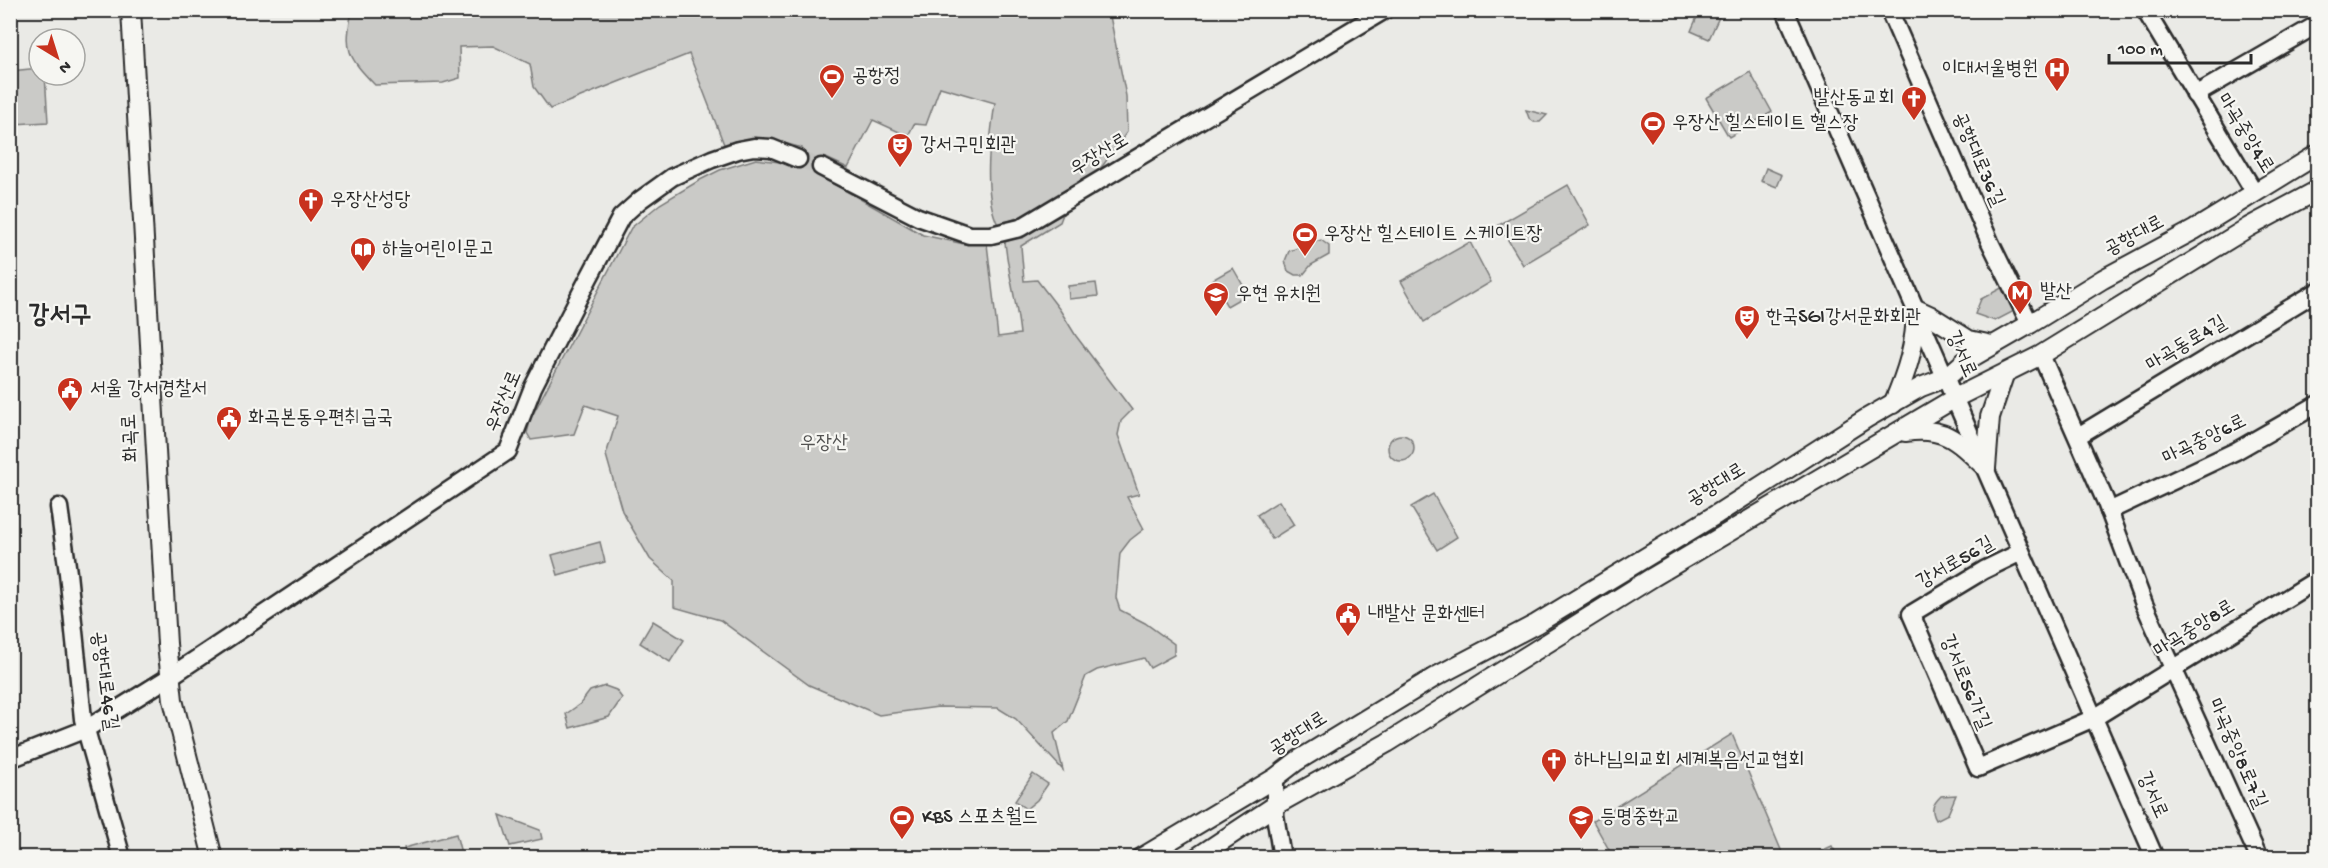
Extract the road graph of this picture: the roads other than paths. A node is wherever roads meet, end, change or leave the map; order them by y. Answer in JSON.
{"nodes":[{"id":1,"x":131,"y":10,"type":"edge"},
{"id":2,"x":1385,"y":10,"type":"edge"},
{"id":3,"x":1785,"y":10,"type":"edge"},
{"id":4,"x":1889,"y":10,"type":"edge"},
{"id":5,"x":2145,"y":10,"type":"edge"},
{"id":6,"x":2318,"y":24,"type":"edge"},
{"id":7,"x":2195,"y":95,"type":"junction"},
{"id":8,"x":2318,"y":154,"type":"edge"},
{"id":9,"x":798,"y":159,"type":"tunnel mouth"},
{"id":10,"x":821,"y":167,"type":"tunnel mouth"},
{"id":11,"x":2318,"y":190,"type":"edge"},
{"id":12,"x":2255,"y":193,"type":"junction"},
{"id":13,"x":2318,"y":291,"type":"edge"},
{"id":14,"x":1916,"y":309,"type":"junction"},
{"id":15,"x":2030,"y":324,"type":"junction"},
{"id":16,"x":1992,"y":345,"type":"junction"},
{"id":17,"x":2042,"y":355,"type":"junction"},
{"id":18,"x":2004,"y":375,"type":"junction"},
{"id":19,"x":1947,"y":378,"type":"junction"},
{"id":20,"x":1955,"y":398,"type":"junction"},
{"id":21,"x":1893,"y":404,"type":"junction"},
{"id":22,"x":2318,"y":405,"type":"edge"},
{"id":23,"x":1896,"y":433,"type":"junction"},
{"id":24,"x":2078,"y":436,"type":"junction"},
{"id":25,"x":1986,"y":468,"type":"junction"},
{"id":26,"x":59,"y":507,"type":"dead end"},
{"id":27,"x":2109,"y":510,"type":"junction"},
{"id":28,"x":2022,"y":552,"type":"junction"},
{"id":29,"x":2318,"y":579,"type":"edge"},
{"id":30,"x":1911,"y":614,"type":"joint"},
{"id":31,"x":2174,"y":668,"type":"junction"},
{"id":32,"x":171,"y":676,"type":"junction"},
{"id":33,"x":2094,"y":717,"type":"junction"},
{"id":34,"x":86,"y":729,"type":"junction"},
{"id":35,"x":10,"y":759,"type":"edge"},
{"id":36,"x":1275,"y":778,"type":"junction"},
{"id":37,"x":1276,"y":805,"type":"junction"},
{"id":38,"x":122,"y":858,"type":"edge"},
{"id":39,"x":213,"y":858,"type":"edge"},
{"id":40,"x":1141,"y":858,"type":"edge"},
{"id":41,"x":1196,"y":858,"type":"edge"},
{"id":42,"x":1282,"y":858,"type":"edge"},
{"id":43,"x":2155,"y":858,"type":"edge"},
{"id":44,"x":2259,"y":858,"type":"edge"}],
"edges":[{"from":1,"to":32,"type":"main road","name":"화곡로"},
{"from":2,"to":10,"type":"street","name":"우장산로"},
{"from":3,"to":14,"type":"street","name":"강서로"},
{"from":4,"to":15,"type":"street","name":"공항대로36길"},
{"from":5,"to":7,"type":"street"},
{"from":6,"to":7,"type":"street","name":"마곡중앙4로"},
{"from":7,"to":12,"type":"street","name":"마곡중앙4로"},
{"from":8,"to":12,"type":"main road","name":"공항대로"},
{"from":9,"to":32,"type":"street","name":"우장산로"},
{"from":11,"to":17,"type":"main road"},
{"from":12,"to":15,"type":"main road","name":"공항대로"},
{"from":13,"to":24,"type":"street","name":"마곡동로4길"},
{"from":14,"to":16,"type":"main road"},
{"from":14,"to":19,"type":"street","name":"강서로"},
{"from":14,"to":21,"type":"main road"},
{"from":15,"to":16,"type":"main road","name":"공항대로"},
{"from":16,"to":19,"type":"main road","name":"공항대로"},
{"from":17,"to":18,"type":"main road"},
{"from":17,"to":24,"type":"street"},
{"from":18,"to":20,"type":"main road"},
{"from":18,"to":25,"type":"main road"},
{"from":19,"to":20,"type":"street","name":"강서로"},
{"from":19,"to":21,"type":"main road","name":"공항대로"},
{"from":20,"to":23,"type":"main road"},
{"from":20,"to":25,"type":"street","name":"강서로"},
{"from":21,"to":36,"type":"main road","name":"공항대로"},
{"from":22,"to":27,"type":"street","name":"마곡중앙6로"},
{"from":23,"to":25,"type":"main road"},
{"from":23,"to":37,"type":"main road"},
{"from":24,"to":27,"type":"street"},
{"from":25,"to":28,"type":"street","name":"강서로"},
{"from":26,"to":34,"type":"street","name":"공항대로46길"},
{"from":27,"to":31,"type":"street"},
{"from":28,"to":30,"type":"street","name":"강서로56길"},
{"from":28,"to":33,"type":"street","name":"강서로"},
{"from":29,"to":31,"type":"street","name":"마곡중앙8로"},
{"from":30,"to":33,"type":"street","name":"강서로56가길"},
{"from":31,"to":33,"type":"street","name":"마곡중앙8로"},
{"from":31,"to":44,"type":"street","name":"마곡중앙8로7길"},
{"from":32,"to":34,"type":"street","name":"우장산로"},
{"from":32,"to":39,"type":"main road","name":"화곡로"},
{"from":33,"to":43,"type":"street","name":"강서로"},
{"from":34,"to":35,"type":"street","name":"우장산로"},
{"from":34,"to":38,"type":"street","name":"공항대로46길"},
{"from":36,"to":37,"type":"street"},
{"from":36,"to":40,"type":"main road","name":"공항대로"},
{"from":37,"to":41,"type":"main road"},
{"from":37,"to":42,"type":"street"}]}
